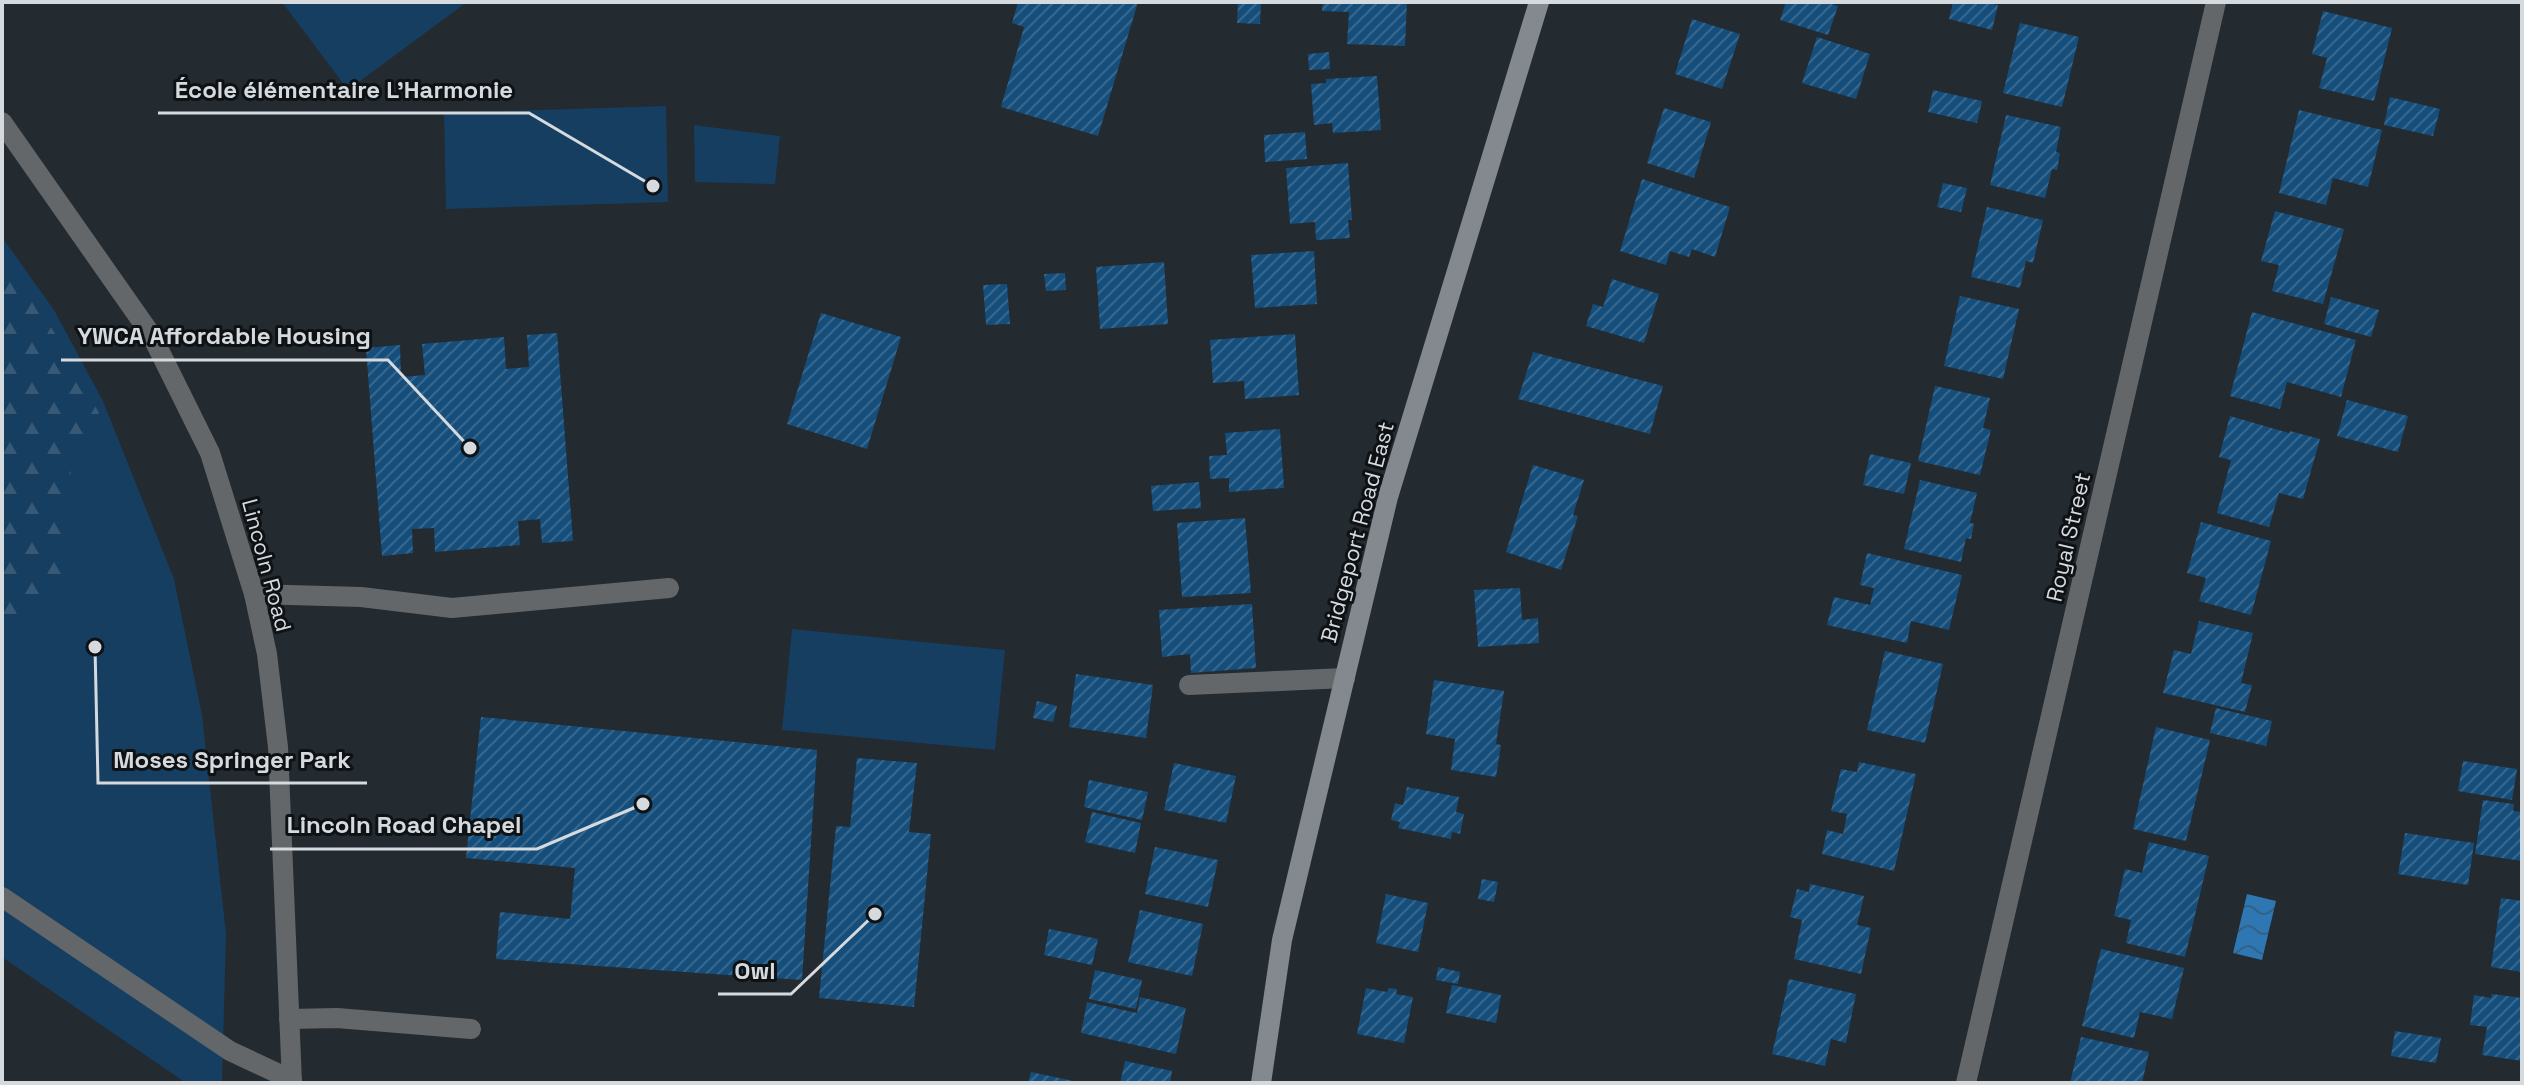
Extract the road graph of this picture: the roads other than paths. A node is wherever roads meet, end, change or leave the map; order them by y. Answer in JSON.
{"nodes":[{"id":1,"x":1539,"y":2,"type":"edge"},
{"id":2,"x":2216,"y":2,"type":"edge"},
{"id":3,"x":2,"y":122,"type":"edge"},
{"id":4,"x":669,"y":588,"type":"dead end"},
{"id":5,"x":254,"y":594,"type":"junction"},
{"id":6,"x":1345,"y":678,"type":"junction"},
{"id":7,"x":1189,"y":685,"type":"dead end"},
{"id":8,"x":2,"y":897,"type":"edge"},
{"id":9,"x":289,"y":1019,"type":"junction"},
{"id":10,"x":471,"y":1029,"type":"dead end"},
{"id":11,"x":292,"y":1081,"type":"edge"},
{"id":12,"x":1261,"y":1083,"type":"edge"},
{"id":13,"x":1966,"y":1083,"type":"edge"}],
"edges":[{"from":1,"to":6,"type":"main road","name":"Bridgeport Road East"},
{"from":2,"to":13,"type":"street","name":"Royal Street"},
{"from":3,"to":5,"type":"street","name":"Lincoln Road"},
{"from":4,"to":5,"type":"street"},
{"from":5,"to":9,"type":"street","name":"Lincoln Road"},
{"from":6,"to":7,"type":"street"},
{"from":6,"to":12,"type":"main road","name":"Bridgeport Road East"},
{"from":8,"to":11,"type":"street"},
{"from":9,"to":10,"type":"street"},
{"from":9,"to":11,"type":"street","name":"Lincoln Road"}]}
